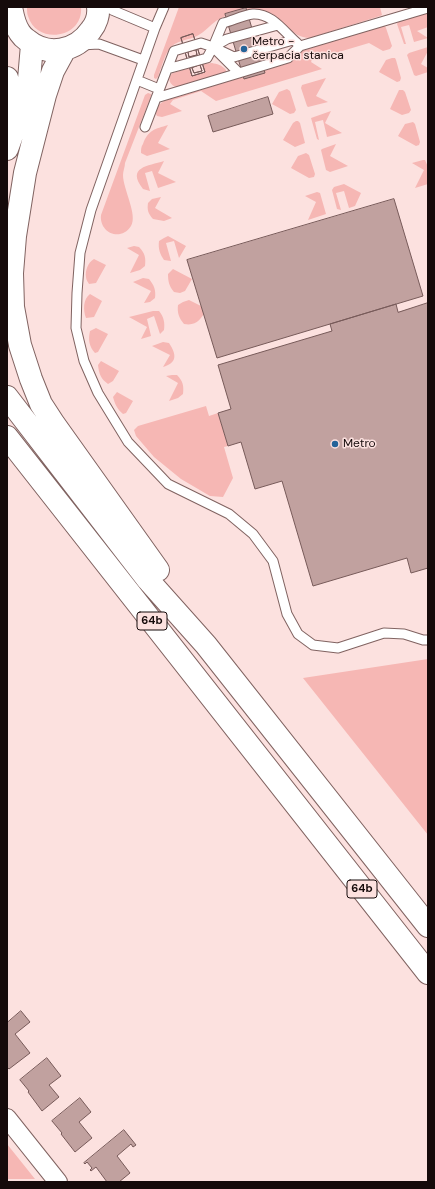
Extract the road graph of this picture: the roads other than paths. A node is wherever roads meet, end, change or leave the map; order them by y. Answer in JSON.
{"nodes":[{"id":1,"x":12,"y":7,"type":"edge"},
{"id":2,"x":98,"y":7,"type":"edge"},
{"id":3,"x":108,"y":7,"type":"edge"},
{"id":4,"x":164,"y":7,"type":"edge"},
{"id":5,"x":428,"y":8,"type":"edge"},
{"id":6,"x":278,"y":25,"type":"junction"},
{"id":7,"x":155,"y":28,"type":"junction"},
{"id":8,"x":297,"y":43,"type":"junction"},
{"id":9,"x":32,"y":44,"type":"junction"},
{"id":10,"x":70,"y":47,"type":"junction"},
{"id":11,"x":213,"y":47,"type":"junction"},
{"id":12,"x":143,"y":60,"type":"junction"},
{"id":13,"x":167,"y":69,"type":"junction"},
{"id":14,"x":239,"y":73,"type":"junction"},
{"id":15,"x":7,"y":78,"type":"edge"},
{"id":16,"x":137,"y":80,"type":"junction"},
{"id":17,"x":159,"y":89,"type":"junction"},
{"id":18,"x":156,"y":98,"type":"junction"},
{"id":19,"x":16,"y":127,"type":"junction"},
{"id":20,"x":145,"y":127,"type":"dead end"},
{"id":21,"x":7,"y":149,"type":"edge"},
{"id":22,"x":7,"y":397,"type":"edge"},
{"id":23,"x":7,"y":437,"type":"edge"},
{"id":24,"x":428,"y":640,"type":"edge"},
{"id":25,"x":206,"y":645,"type":"junction"},
{"id":26,"x":428,"y":926,"type":"edge"},
{"id":27,"x":428,"y":974,"type":"edge"},
{"id":28,"x":7,"y":1118,"type":"edge"},
{"id":29,"x":58,"y":1182,"type":"edge"}],
"edges":[{"from":1,"to":9,"type":"main road"},
{"from":2,"to":10,"type":"main road"},
{"from":3,"to":7,"type":"lane"},
{"from":4,"to":7,"type":"lane"},
{"from":5,"to":8,"type":"lane"},
{"from":6,"to":8,"type":"lane"},
{"from":6,"to":11,"type":"lane"},
{"from":6,"to":11,"type":"lane"},
{"from":7,"to":12,"type":"lane"},
{"from":8,"to":11,"type":"lane"},
{"from":8,"to":14,"type":"lane"},
{"from":9,"to":10,"type":"main road"},
{"from":9,"to":19,"type":"main road"},
{"from":10,"to":12,"type":"lane"},
{"from":10,"to":25,"type":"main road"},
{"from":11,"to":13,"type":"lane"},
{"from":11,"to":13,"type":"lane"},
{"from":11,"to":14,"type":"lane"},
{"from":12,"to":16,"type":"lane"},
{"from":13,"to":17,"type":"lane"},
{"from":14,"to":18,"type":"lane"},
{"from":15,"to":19,"type":"main road"},
{"from":16,"to":17,"type":"lane"},
{"from":16,"to":24,"type":"lane"},
{"from":17,"to":18,"type":"lane"},
{"from":18,"to":20,"type":"lane"},
{"from":19,"to":21,"type":"main road"},
{"from":22,"to":25,"type":"main road","number":"64b"},
{"from":23,"to":27,"type":"main road","number":"64b"},
{"from":25,"to":26,"type":"main road","number":"64b"},
{"from":28,"to":29,"type":"street"}]}
